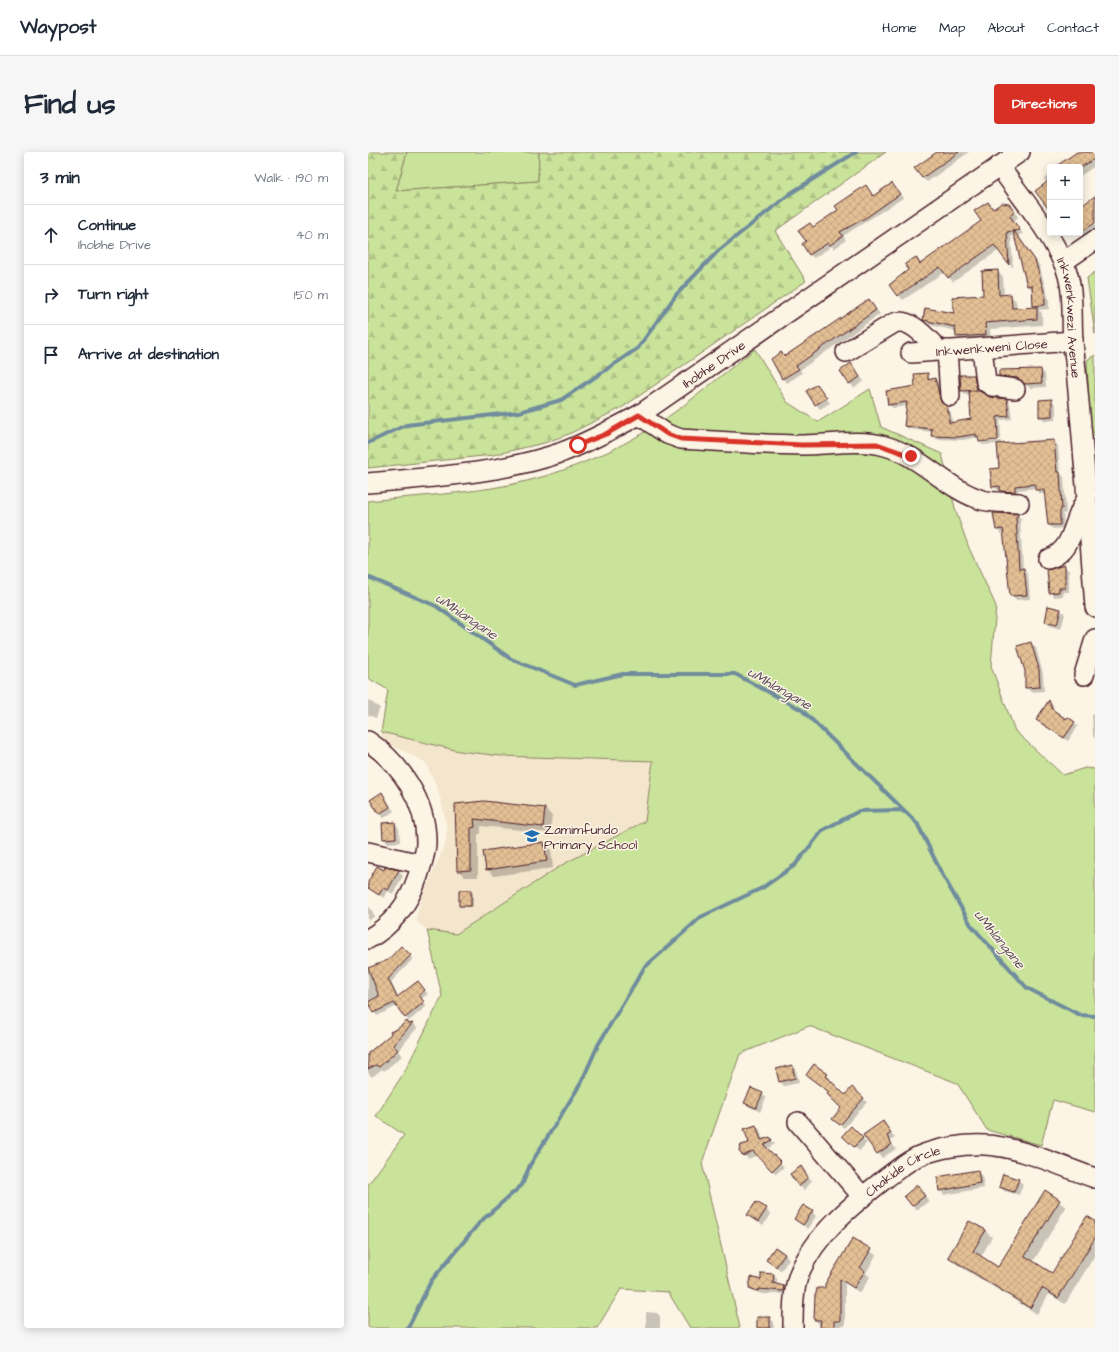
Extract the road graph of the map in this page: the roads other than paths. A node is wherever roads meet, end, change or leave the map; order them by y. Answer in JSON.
{"nodes":[{"id":1,"x":1020,"y":152,"type":"edge"},
{"id":2,"x":999,"y":166,"type":"junction"},
{"id":3,"x":1095,"y":240,"type":"edge"},
{"id":4,"x":1063,"y":262,"type":"junction"},
{"id":5,"x":1073,"y":341,"type":"junction"},
{"id":6,"x":982,"y":348,"type":"junction"},
{"id":7,"x":944,"y":350,"type":"junction"},
{"id":8,"x":846,"y":352,"type":"dead end"},
{"id":9,"x":911,"y":353,"type":"dead end"},
{"id":10,"x":1015,"y":390,"type":"dead end"},
{"id":11,"x":950,"y":396,"type":"dead end"},
{"id":12,"x":639,"y":415,"type":"junction"},
{"id":13,"x":1090,"y":451,"type":"edge"},
{"id":14,"x":368,"y":484,"type":"edge"},
{"id":15,"x":1087,"y":500,"type":"junction"},
{"id":16,"x":1019,"y":503,"type":"dead end"},
{"id":17,"x":1048,"y":559,"type":"dead end"},
{"id":18,"x":1095,"y":607,"type":"edge"},
{"id":19,"x":1095,"y":639,"type":"edge"},
{"id":20,"x":1084,"y":675,"type":"dead end"},
{"id":21,"x":368,"y":741,"type":"edge"},
{"id":22,"x":368,"y":852,"type":"edge"},
{"id":23,"x":421,"y":864,"type":"junction"},
{"id":24,"x":368,"y":939,"type":"edge"},
{"id":25,"x":798,"y":1122,"type":"dead end"},
{"id":26,"x":1095,"y":1178,"type":"edge"},
{"id":27,"x":862,"y":1196,"type":"junction"},
{"id":28,"x":793,"y":1328,"type":"edge"}],
"edges":[{"from":1,"to":2,"type":"street","name":"Ihobhe Drive"},
{"from":2,"to":4,"type":"street","name":"Inkwenkwezi Avenue"},
{"from":2,"to":12,"type":"street","name":"Ihobhe Drive"},
{"from":3,"to":4,"type":"street"},
{"from":4,"to":5,"type":"street","name":"Inkwenkwezi Avenue"},
{"from":5,"to":6,"type":"street","name":"Inkwenkweni Close"},
{"from":5,"to":13,"type":"street","name":"Inkwenkwezi Avenue"},
{"from":6,"to":7,"type":"street","name":"Inkwenkweni Close"},
{"from":6,"to":10,"type":"street"},
{"from":7,"to":8,"type":"street"},
{"from":7,"to":9,"type":"street","name":"Inkwenkweni Close"},
{"from":7,"to":11,"type":"street"},
{"from":12,"to":14,"type":"street","name":"Ihobhe Drive"},
{"from":12,"to":16,"type":"street"},
{"from":13,"to":15,"type":"street","name":"Inkwenkwezi Avenue"},
{"from":15,"to":17,"type":"street"},
{"from":15,"to":18,"type":"street","name":"Inkwenkwezi Avenue"},
{"from":19,"to":20,"type":"street"},
{"from":21,"to":23,"type":"street"},
{"from":22,"to":23,"type":"street"},
{"from":23,"to":24,"type":"street"},
{"from":25,"to":27,"type":"street"},
{"from":26,"to":27,"type":"street","name":"Chakide Circle"},
{"from":27,"to":28,"type":"street","name":"Chakide Circle"}]}
